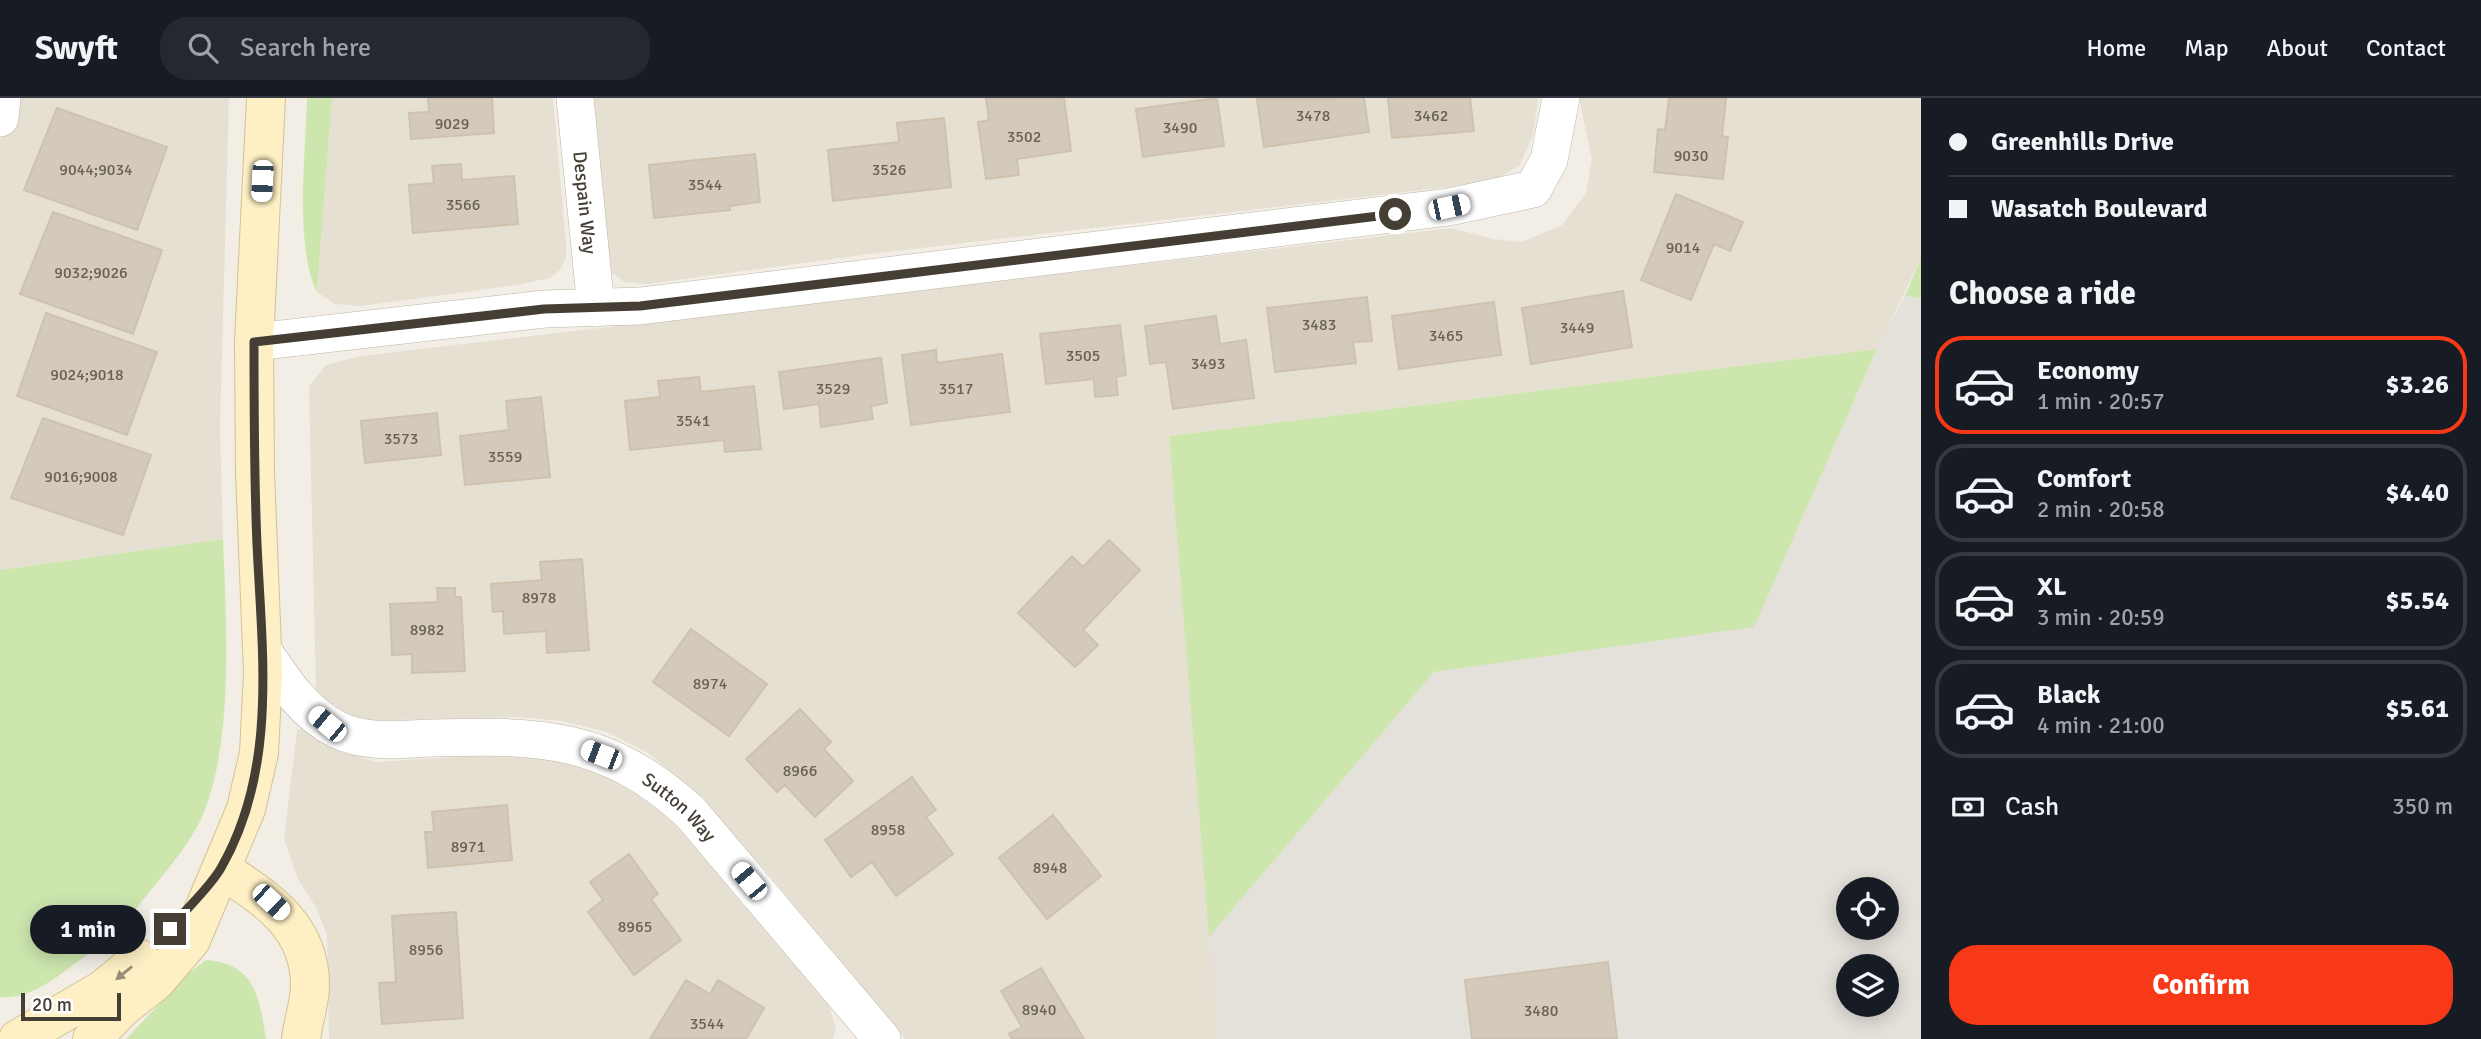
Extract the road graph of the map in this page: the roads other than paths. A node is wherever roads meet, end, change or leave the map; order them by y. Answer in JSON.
{"nodes":[{"id":1,"x":2,"y":98,"type":"edge"},
{"id":2,"x":266,"y":98,"type":"edge"},
{"id":3,"x":575,"y":98,"type":"edge"},
{"id":4,"x":1561,"y":98,"type":"edge"},
{"id":5,"x":0,"y":118,"type":"edge"},
{"id":6,"x":596,"y":308,"type":"junction"},
{"id":7,"x":254,"y":342,"type":"junction"},
{"id":8,"x":262,"y":649,"type":"junction"},
{"id":9,"x":220,"y":869,"type":"junction"},
{"id":10,"x":18,"y":1039,"type":"edge"},
{"id":11,"x":92,"y":1039,"type":"edge"},
{"id":12,"x":301,"y":1039,"type":"edge"},
{"id":13,"x":882,"y":1039,"type":"edge"}],
"edges":[{"from":1,"to":5,"type":"street"},
{"from":2,"to":7,"type":"main road"},
{"from":3,"to":6,"type":"street","name":"Despain Way"},
{"from":4,"to":6,"type":"street"},
{"from":6,"to":7,"type":"street"},
{"from":7,"to":8,"type":"main road"},
{"from":8,"to":9,"type":"main road"},
{"from":8,"to":13,"type":"street","name":"Sutton Way"},
{"from":9,"to":10,"type":"main road","one_way":true},
{"from":9,"to":11,"type":"main road"},
{"from":9,"to":12,"type":"main road"}]}
